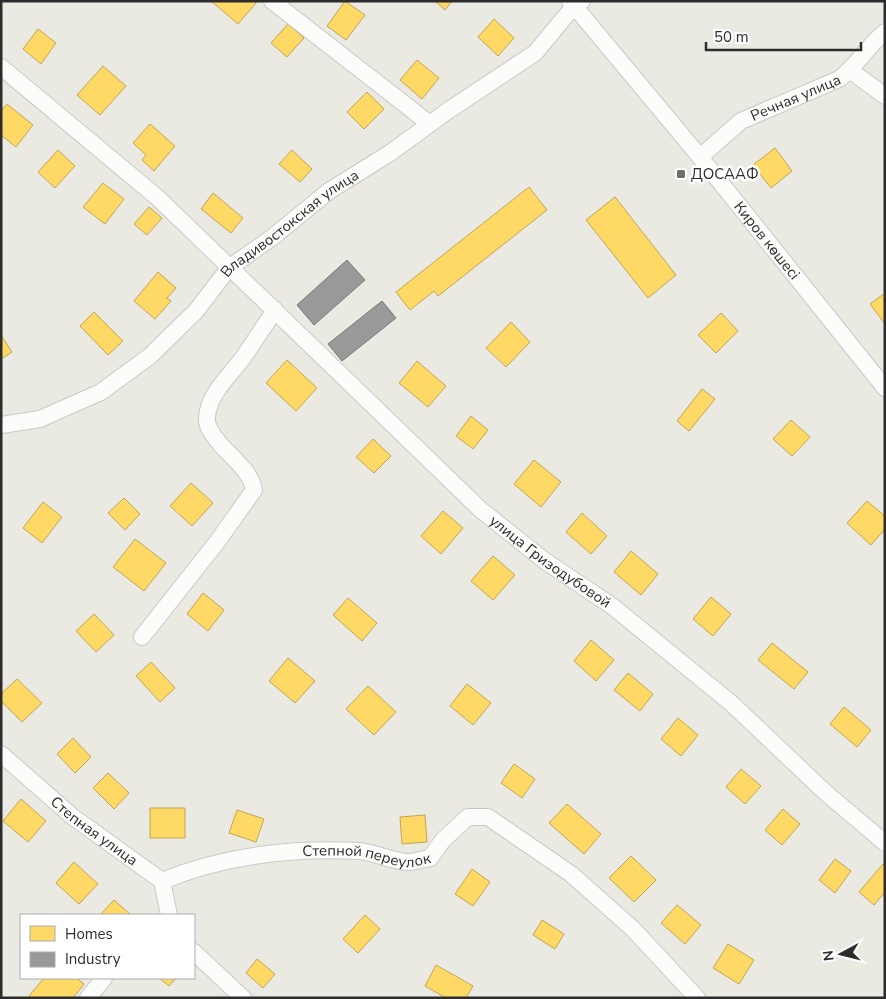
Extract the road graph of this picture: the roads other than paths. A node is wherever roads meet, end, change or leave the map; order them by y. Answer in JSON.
{"nodes":[{"id":1,"x":272,"y":1,"type":"edge"},
{"id":2,"x":576,"y":3,"type":"edge"},
{"id":3,"x":885,"y":32,"type":"edge"},
{"id":4,"x":1,"y":67,"type":"edge"},
{"id":5,"x":851,"y":71,"type":"junction"},
{"id":6,"x":885,"y":96,"type":"edge"},
{"id":7,"x":430,"y":124,"type":"junction"},
{"id":8,"x":700,"y":157,"type":"junction"},
{"id":9,"x":229,"y":268,"type":"junction"},
{"id":10,"x":275,"y":310,"type":"junction"},
{"id":11,"x":885,"y":388,"type":"edge"},
{"id":12,"x":1,"y":425,"type":"edge"},
{"id":13,"x":142,"y":637,"type":"dead end"},
{"id":14,"x":1,"y":754,"type":"edge"},
{"id":15,"x":885,"y":843,"type":"edge"},
{"id":16,"x":162,"y":881,"type":"junction"},
{"id":17,"x":164,"y":912,"type":"edge"},
{"id":18,"x":195,"y":953,"type":"edge"},
{"id":19,"x":103,"y":979,"type":"edge"},
{"id":20,"x":88,"y":998,"type":"edge"},
{"id":21,"x":243,"y":998,"type":"edge"},
{"id":22,"x":697,"y":998,"type":"edge"}],
"edges":[{"from":1,"to":7,"type":"street"},
{"from":2,"to":7,"type":"street","name":"Владивостокская улица"},
{"from":2,"to":8,"type":"street","name":"Киров көшесі"},
{"from":3,"to":5,"type":"street","name":"Речная улица"},
{"from":4,"to":9,"type":"street","name":"улица Гризодубовой"},
{"from":5,"to":6,"type":"street"},
{"from":5,"to":8,"type":"street","name":"Речная улица"},
{"from":7,"to":9,"type":"street","name":"Владивостокская улица"},
{"from":8,"to":11,"type":"street","name":"Киров көшесі"},
{"from":9,"to":10,"type":"street","name":"улица Гризодубовой"},
{"from":9,"to":12,"type":"street","name":"Владивостокская улица"},
{"from":10,"to":13,"type":"street"},
{"from":10,"to":15,"type":"street","name":"улица Гризодубовой"},
{"from":14,"to":16,"type":"street","name":"Степная улица"},
{"from":16,"to":17,"type":"street"},
{"from":16,"to":22,"type":"street","name":"Степной переулок"},
{"from":18,"to":21,"type":"street"},
{"from":19,"to":20,"type":"street"}]}
